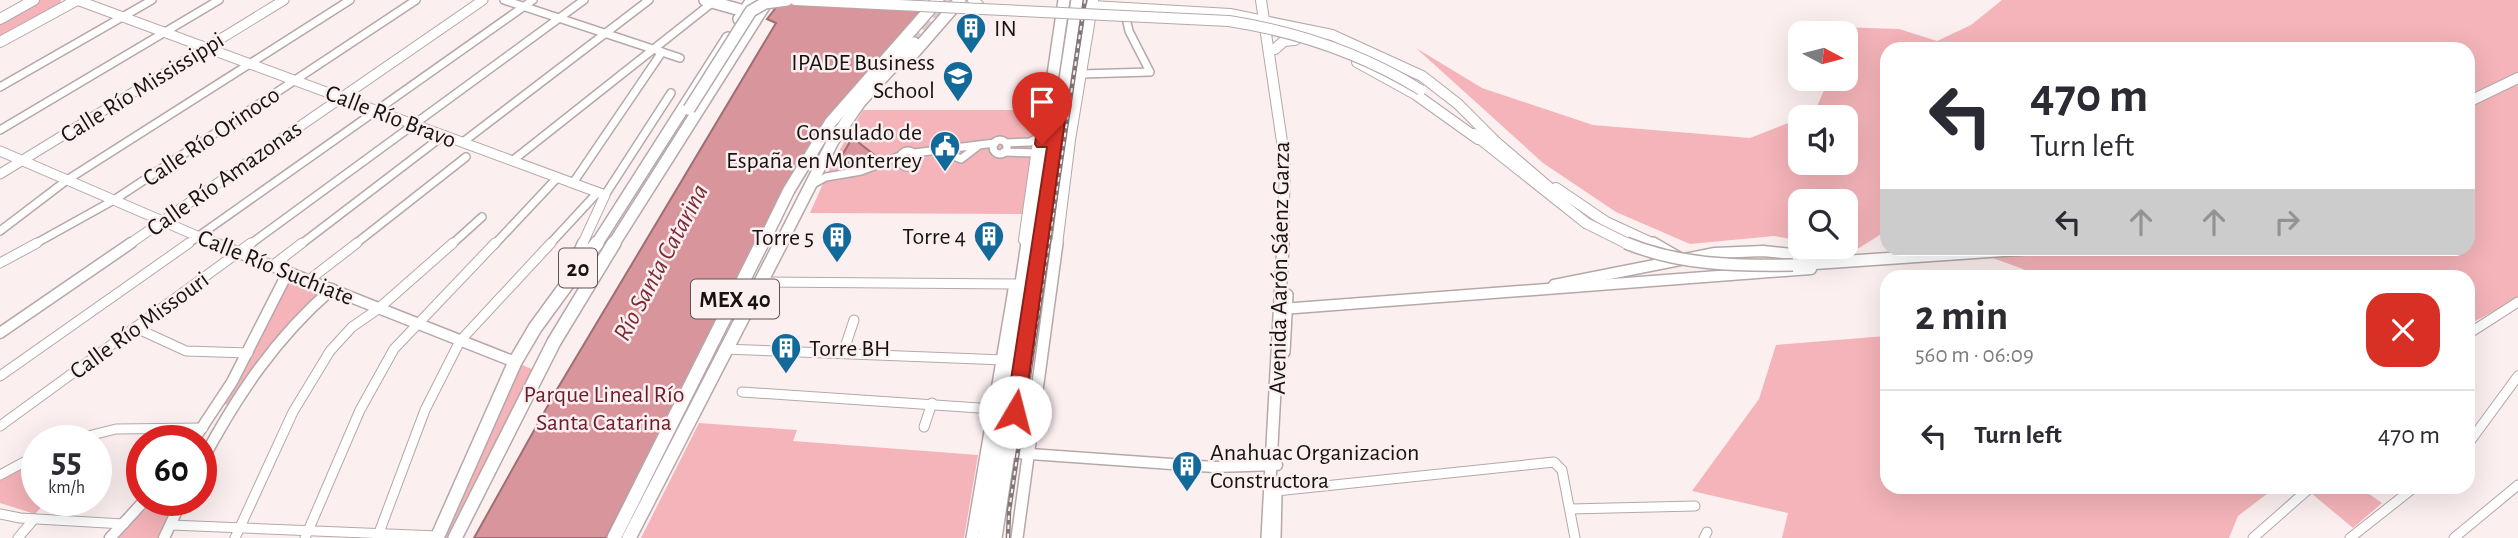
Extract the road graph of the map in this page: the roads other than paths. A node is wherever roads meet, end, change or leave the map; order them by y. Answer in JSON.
{"nodes":[{"id":1,"x":34,"y":0,"type":"edge"},
{"id":2,"x":77,"y":0,"type":"edge"},
{"id":3,"x":152,"y":0,"type":"edge"},
{"id":4,"x":219,"y":0,"type":"edge"},
{"id":5,"x":284,"y":0,"type":"edge"},
{"id":6,"x":350,"y":0,"type":"edge"},
{"id":7,"x":416,"y":0,"type":"edge"},
{"id":8,"x":483,"y":0,"type":"edge"},
{"id":9,"x":504,"y":0,"type":"edge"},
{"id":10,"x":533,"y":0,"type":"edge"},
{"id":11,"x":584,"y":0,"type":"edge"},
{"id":12,"x":649,"y":0,"type":"edge"},
{"id":13,"x":752,"y":0,"type":"edge"},
{"id":14,"x":768,"y":0,"type":"edge"},
{"id":15,"x":787,"y":0,"type":"edge"},
{"id":16,"x":795,"y":0,"type":"edge"},
{"id":17,"x":914,"y":0,"type":"edge"},
{"id":18,"x":1261,"y":0,"type":"edge"},
{"id":19,"x":1266,"y":0,"type":"edge"},
{"id":20,"x":709,"y":1,"type":"edge"},
{"id":21,"x":976,"y":3,"type":"edge"},
{"id":22,"x":63,"y":4,"type":"edge"},
{"id":23,"x":937,"y":4,"type":"edge"},
{"id":24,"x":953,"y":4,"type":"edge"},
{"id":25,"x":1063,"y":5,"type":"edge"},
{"id":26,"x":523,"y":7,"type":"junction"},
{"id":27,"x":1086,"y":7,"type":"edge"},
{"id":28,"x":744,"y":11,"type":"junction"},
{"id":29,"x":1125,"y":13,"type":"junction"},
{"id":30,"x":124,"y":17,"type":"junction"},
{"id":31,"x":559,"y":18,"type":"junction"},
{"id":32,"x":0,"y":19,"type":"edge"},
{"id":33,"x":1265,"y":22,"type":"junction"},
{"id":34,"x":166,"y":32,"type":"junction"},
{"id":35,"x":605,"y":34,"type":"junction"},
{"id":36,"x":1345,"y":39,"type":"junction"},
{"id":37,"x":1295,"y":40,"type":"junction"},
{"id":38,"x":0,"y":42,"type":"edge"},
{"id":39,"x":914,"y":43,"type":"tunnel mouth"},
{"id":40,"x":207,"y":48,"type":"junction"},
{"id":41,"x":652,"y":48,"type":"junction"},
{"id":42,"x":1275,"y":49,"type":"junction"},
{"id":43,"x":662,"y":52,"type":"junction"},
{"id":44,"x":1334,"y":52,"type":"junction"},
{"id":45,"x":680,"y":58,"type":"dead end"},
{"id":46,"x":250,"y":64,"type":"junction"},
{"id":47,"x":1081,"y":74,"type":"junction"},
{"id":48,"x":2518,"y":78,"type":"edge"},
{"id":49,"x":295,"y":80,"type":"junction"},
{"id":50,"x":2518,"y":85,"type":"edge"},
{"id":51,"x":0,"y":87,"type":"edge"},
{"id":52,"x":873,"y":88,"type":"junction"},
{"id":53,"x":1423,"y":88,"type":"junction"},
{"id":54,"x":671,"y":93,"type":"dead end"},
{"id":55,"x":1049,"y":95,"type":"junction"},
{"id":56,"x":341,"y":97,"type":"junction"},
{"id":57,"x":2475,"y":99,"type":"edge"},
{"id":58,"x":2475,"y":105,"type":"edge"},
{"id":59,"x":378,"y":110,"type":"junction"},
{"id":60,"x":1059,"y":113,"type":"junction"},
{"id":61,"x":414,"y":124,"type":"junction"},
{"id":62,"x":0,"y":130,"type":"edge"},
{"id":63,"x":444,"y":135,"type":"junction"},
{"id":64,"x":1038,"y":138,"type":"junction"},
{"id":65,"x":1478,"y":139,"type":"junction"},
{"id":66,"x":1494,"y":140,"type":"junction"},
{"id":67,"x":463,"y":142,"type":"junction"},
{"id":68,"x":1006,"y":143,"type":"junction"},
{"id":69,"x":980,"y":146,"type":"junction"},
{"id":70,"x":993,"y":146,"type":"junction"},
{"id":71,"x":946,"y":147,"type":"junction"},
{"id":72,"x":0,"y":151,"type":"edge"},
{"id":73,"x":1004,"y":152,"type":"junction"},
{"id":74,"x":1036,"y":153,"type":"junction"},
{"id":75,"x":466,"y":157,"type":"dead end"},
{"id":76,"x":666,"y":159,"type":"junction"},
{"id":77,"x":822,"y":160,"type":"junction"},
{"id":78,"x":22,"y":161,"type":"junction"},
{"id":79,"x":512,"y":161,"type":"junction"},
{"id":80,"x":0,"y":174,"type":"edge"},
{"id":81,"x":839,"y":174,"type":"junction"},
{"id":82,"x":1537,"y":174,"type":"junction"},
{"id":83,"x":557,"y":178,"type":"junction"},
{"id":84,"x":67,"y":180,"type":"junction"},
{"id":85,"x":573,"y":183,"type":"junction"},
{"id":86,"x":809,"y":187,"type":"junction"},
{"id":87,"x":601,"y":193,"type":"junction"},
{"id":88,"x":114,"y":200,"type":"junction"},
{"id":89,"x":482,"y":217,"type":"dead end"},
{"id":90,"x":162,"y":220,"type":"junction"},
{"id":91,"x":1587,"y":221,"type":"junction"},
{"id":92,"x":0,"y":231,"type":"edge"},
{"id":93,"x":200,"y":236,"type":"junction"},
{"id":94,"x":238,"y":253,"type":"junction"},
{"id":95,"x":1890,"y":256,"type":"edge"},
{"id":96,"x":1916,"y":256,"type":"edge"},
{"id":97,"x":1684,"y":259,"type":"junction"},
{"id":98,"x":1838,"y":261,"type":"junction"},
{"id":99,"x":0,"y":263,"type":"edge"},
{"id":100,"x":272,"y":266,"type":"junction"},
{"id":101,"x":1634,"y":269,"type":"junction"},
{"id":102,"x":288,"y":272,"type":"junction"},
{"id":103,"x":1695,"y":278,"type":"junction"},
{"id":104,"x":309,"y":280,"type":"junction"},
{"id":105,"x":759,"y":282,"type":"junction"},
{"id":106,"x":1646,"y":282,"type":"junction"},
{"id":107,"x":1015,"y":284,"type":"junction"},
{"id":108,"x":332,"y":289,"type":"junction"},
{"id":109,"x":1526,"y":290,"type":"junction"},
{"id":110,"x":561,"y":292,"type":"junction"},
{"id":111,"x":2518,"y":302,"type":"edge"},
{"id":112,"x":377,"y":309,"type":"junction"},
{"id":113,"x":1282,"y":309,"type":"junction"},
{"id":114,"x":854,"y":320,"type":"dead end"},
{"id":115,"x":416,"y":325,"type":"junction"},
{"id":116,"x":136,"y":328,"type":"junction"},
{"id":117,"x":2475,"y":330,"type":"edge"},
{"id":118,"x":0,"y":333,"type":"edge"},
{"id":119,"x":460,"y":341,"type":"junction"},
{"id":120,"x":724,"y":349,"type":"junction"},
{"id":121,"x":248,"y":353,"type":"junction"},
{"id":122,"x":843,"y":353,"type":"junction"},
{"id":123,"x":1003,"y":360,"type":"junction"},
{"id":124,"x":514,"y":362,"type":"junction"},
{"id":125,"x":0,"y":376,"type":"edge"},
{"id":126,"x":2518,"y":376,"type":"edge"},
{"id":127,"x":742,"y":391,"type":"dead end"},
{"id":128,"x":932,"y":403,"type":"junction"},
{"id":129,"x":994,"y":410,"type":"junction"},
{"id":130,"x":228,"y":412,"type":"junction"},
{"id":131,"x":213,"y":414,"type":"junction"},
{"id":132,"x":206,"y":425,"type":"edge"},
{"id":133,"x":0,"y":426,"type":"edge"},
{"id":134,"x":924,"y":427,"type":"dead end"},
{"id":135,"x":217,"y":433,"type":"edge"},
{"id":136,"x":2475,"y":434,"type":"edge"},
{"id":137,"x":1003,"y":452,"type":"junction"},
{"id":138,"x":1030,"y":453,"type":"junction"},
{"id":139,"x":21,"y":464,"type":"edge"},
{"id":140,"x":1274,"y":465,"type":"junction"},
{"id":141,"x":0,"y":475,"type":"edge"},
{"id":142,"x":2518,"y":485,"type":"edge"},
{"id":143,"x":1276,"y":491,"type":"junction"},
{"id":144,"x":2302,"y":494,"type":"edge"},
{"id":145,"x":2406,"y":494,"type":"edge"},
{"id":146,"x":1695,"y":506,"type":"dead end"},
{"id":147,"x":1570,"y":509,"type":"junction"},
{"id":148,"x":0,"y":513,"type":"edge"},
{"id":149,"x":131,"y":516,"type":"edge"},
{"id":150,"x":175,"y":516,"type":"edge"},
{"id":151,"x":34,"y":519,"type":"junction"},
{"id":152,"x":124,"y":524,"type":"junction"},
{"id":153,"x":171,"y":525,"type":"junction"},
{"id":154,"x":241,"y":528,"type":"junction"},
{"id":155,"x":307,"y":535,"type":"edge"},
{"id":156,"x":379,"y":535,"type":"edge"},
{"id":157,"x":437,"y":537,"type":"edge"},
{"id":158,"x":18,"y":538,"type":"edge"},
{"id":159,"x":110,"y":538,"type":"edge"},
{"id":160,"x":164,"y":538,"type":"edge"},
{"id":161,"x":236,"y":538,"type":"edge"},
{"id":162,"x":454,"y":538,"type":"edge"},
{"id":163,"x":614,"y":538,"type":"edge"},
{"id":164,"x":629,"y":538,"type":"edge"},
{"id":165,"x":972,"y":538,"type":"edge"},
{"id":166,"x":984,"y":538,"type":"edge"},
{"id":167,"x":995,"y":538,"type":"edge"},
{"id":168,"x":1017,"y":538,"type":"edge"},
{"id":169,"x":1267,"y":538,"type":"edge"},
{"id":170,"x":1275,"y":538,"type":"edge"},
{"id":171,"x":1575,"y":538,"type":"edge"},
{"id":172,"x":2253,"y":538,"type":"edge"},
{"id":173,"x":2350,"y":538,"type":"edge"},
{"id":174,"x":2454,"y":538,"type":"edge"}],
"edges":[{"from":1,"to":32,"type":"main road"},
{"from":2,"to":22,"type":"main road"},
{"from":2,"to":30,"type":"street","name":"Calle Río Bravo"},
{"from":3,"to":30,"type":"street"},
{"from":4,"to":34,"type":"street"},
{"from":5,"to":40,"type":"street","name":"Calle Río Mississippi"},
{"from":6,"to":46,"type":"street"},
{"from":7,"to":49,"type":"street","name":"Calle Río Orinoco"},
{"from":8,"to":56,"type":"street","name":"Calle Río Amazonas"},
{"from":9,"to":26,"type":"street"},
{"from":10,"to":26,"type":"street"},
{"from":11,"to":31,"type":"street","name":"Calle Río Missouri"},
{"from":12,"to":35,"type":"street"},
{"from":13,"to":28,"type":"main road","number":"20"},
{"from":14,"to":76,"type":"main road","number":"20"},
{"from":15,"to":76,"type":"main road","bridge":true},
{"from":16,"to":53,"type":"main road","bridge":true},
{"from":17,"to":53,"type":"main road","bridge":true},
{"from":18,"to":33,"type":"main road","name":"Avenida Aarón Sáenz Garza"},
{"from":19,"to":33,"type":"main road","name":"Avenida Aarón Sáenz Garza"},
{"from":20,"to":28,"type":"main road"},
{"from":20,"to":41,"type":"street"},
{"from":21,"to":24,"type":"main road"},
{"from":21,"to":25,"type":"main road"},
{"from":22,"to":38,"type":"main road"},
{"from":23,"to":24,"type":"main road"},
{"from":23,"to":163,"type":"main road","number":"MEX 40"},
{"from":24,"to":52,"type":"main road"},
{"from":25,"to":27,"type":"main road"},
{"from":25,"to":55,"type":"main road"},
{"from":26,"to":31,"type":"street"},
{"from":26,"to":59,"type":"street"},
{"from":27,"to":29,"type":"main road"},
{"from":27,"to":33,"type":"main road"},
{"from":27,"to":47,"type":"main road"},
{"from":27,"to":60,"type":"main road"},
{"from":28,"to":110,"type":"main road","number":"20"},
{"from":29,"to":33,"type":"main road"},
{"from":29,"to":47,"type":"street"},
{"from":30,"to":34,"type":"street","name":"Calle Río Bravo"},
{"from":30,"to":51,"type":"street"},
{"from":31,"to":35,"type":"street"},
{"from":31,"to":61,"type":"street","name":"Calle Río Missouri"},
{"from":33,"to":36,"type":"main road"},
{"from":33,"to":37,"type":"main road"},
{"from":33,"to":42,"type":"main road","name":"Avenida Aarón Sáenz Garza"},
{"from":33,"to":113,"type":"main road","name":"Avenida Aarón Sáenz Garza"},
{"from":34,"to":40,"type":"street","name":"Calle Río Bravo"},
{"from":34,"to":62,"type":"street"},
{"from":35,"to":41,"type":"street"},
{"from":35,"to":67,"type":"street"},
{"from":36,"to":44,"type":"main road"},
{"from":36,"to":66,"type":"main road"},
{"from":37,"to":42,"type":"main road"},
{"from":37,"to":44,"type":"main road"},
{"from":39,"to":52,"type":"main road","number":"MEX 40"},
{"from":40,"to":46,"type":"street","name":"Calle Río Bravo"},
{"from":40,"to":78,"type":"street","name":"Calle Río Mississippi"},
{"from":41,"to":43,"type":"street"},
{"from":41,"to":79,"type":"street"},
{"from":42,"to":113,"type":"main road","name":"Avenida Aarón Sáenz Garza"},
{"from":43,"to":45,"type":"street"},
{"from":43,"to":85,"type":"street"},
{"from":44,"to":65,"type":"main road"},
{"from":46,"to":49,"type":"street","name":"Calle Río Bravo"},
{"from":46,"to":84,"type":"street"},
{"from":47,"to":138,"type":"main road"},
{"from":48,"to":57,"type":"main road"},
{"from":49,"to":56,"type":"street","name":"Calle Río Bravo"},
{"from":49,"to":88,"type":"street","name":"Calle Río Orinoco"},
{"from":50,"to":58,"type":"main road"},
{"from":52,"to":77,"type":"main road","number":"MEX 40"},
{"from":53,"to":65,"type":"main road"},
{"from":53,"to":66,"type":"main road"},
{"from":54,"to":87,"type":"street"},
{"from":55,"to":60,"type":"main road"},
{"from":55,"to":64,"type":"main road"},
{"from":55,"to":137,"type":"main road"},
{"from":56,"to":59,"type":"street","name":"Calle Río Bravo"},
{"from":56,"to":90,"type":"street","name":"Calle Río Amazonas"},
{"from":59,"to":61,"type":"street","name":"Calle Río Bravo"},
{"from":59,"to":93,"type":"street"},
{"from":60,"to":137,"type":"main road"},
{"from":61,"to":63,"type":"street","name":"Calle Río Bravo"},
{"from":61,"to":94,"type":"street","name":"Calle Río Missouri"},
{"from":63,"to":67,"type":"street","name":"Calle Río Bravo"},
{"from":63,"to":100,"type":"street"},
{"from":64,"to":68,"type":"street"},
{"from":64,"to":74,"type":"main road"},
{"from":65,"to":91,"type":"main road"},
{"from":66,"to":82,"type":"main road"},
{"from":67,"to":79,"type":"street","name":"Calle Río Bravo"},
{"from":68,"to":70,"type":"street"},
{"from":68,"to":73,"type":"street"},
{"from":69,"to":70,"type":"street"},
{"from":69,"to":71,"type":"street"},
{"from":69,"to":71,"type":"street"},
{"from":70,"to":73,"type":"street"},
{"from":71,"to":81,"type":"street"},
{"from":72,"to":78,"type":"street","name":"Calle Río Suchiate"},
{"from":73,"to":74,"type":"street"},
{"from":74,"to":107,"type":"main road"},
{"from":75,"to":104,"type":"street"},
{"from":76,"to":162,"type":"main road","number":"20"},
{"from":77,"to":81,"type":"street"},
{"from":77,"to":86,"type":"main road","number":"MEX 40"},
{"from":78,"to":80,"type":"street","name":"Calle Río Mississippi"},
{"from":78,"to":84,"type":"street","name":"Calle Río Suchiate"},
{"from":79,"to":83,"type":"street","name":"Calle Río Bravo"},
{"from":81,"to":86,"type":"street"},
{"from":82,"to":91,"type":"main road"},
{"from":82,"to":97,"type":"main road"},
{"from":83,"to":85,"type":"street","name":"Calle Río Bravo"},
{"from":83,"to":115,"type":"street"},
{"from":84,"to":88,"type":"street","name":"Calle Río Suchiate"},
{"from":84,"to":92,"type":"street"},
{"from":85,"to":87,"type":"street","name":"Calle Río Bravo"},
{"from":86,"to":105,"type":"main road","number":"MEX 40"},
{"from":87,"to":110,"type":"street"},
{"from":87,"to":119,"type":"street"},
{"from":88,"to":90,"type":"street","name":"Calle Río Suchiate"},
{"from":88,"to":99,"type":"street","name":"Calle Río Orinoco"},
{"from":89,"to":112,"type":"street"},
{"from":90,"to":93,"type":"street","name":"Calle Río Suchiate"},
{"from":90,"to":118,"type":"street","name":"Calle Río Amazonas"},
{"from":91,"to":98,"type":"main road","bridge":true},
{"from":93,"to":94,"type":"street","name":"Calle Río Suchiate"},
{"from":93,"to":125,"type":"street"},
{"from":94,"to":100,"type":"street","name":"Calle Río Suchiate"},
{"from":94,"to":116,"type":"street","name":"Calle Río Missouri"},
{"from":95,"to":98,"type":"main road"},
{"from":96,"to":98,"type":"main road"},
{"from":97,"to":98,"type":"street"},
{"from":97,"to":101,"type":"street"},
{"from":97,"to":103,"type":"street"},
{"from":98,"to":103,"type":"street"},
{"from":100,"to":102,"type":"street","name":"Calle Río Suchiate"},
{"from":101,"to":106,"type":"street"},
{"from":101,"to":109,"type":"street"},
{"from":102,"to":104,"type":"street","name":"Calle Río Suchiate"},
{"from":102,"to":121,"type":"street"},
{"from":103,"to":106,"type":"street"},
{"from":104,"to":108,"type":"street","name":"Calle Río Suchiate"},
{"from":105,"to":107,"type":"street"},
{"from":105,"to":120,"type":"main road","number":"MEX 40"},
{"from":106,"to":109,"type":"street"},
{"from":107,"to":123,"type":"main road"},
{"from":108,"to":112,"type":"street","name":"Calle Río Suchiate"},
{"from":108,"to":130,"type":"street"},
{"from":109,"to":113,"type":"street"},
{"from":110,"to":124,"type":"main road","number":"20"},
{"from":111,"to":117,"type":"street"},
{"from":112,"to":115,"type":"street","name":"Calle Río Suchiate"},
{"from":112,"to":154,"type":"street"},
{"from":113,"to":140,"type":"main road","name":"Avenida Aarón Sáenz Garza"},
{"from":114,"to":122,"type":"street"},
{"from":115,"to":119,"type":"street","name":"Calle Río Suchiate"},
{"from":115,"to":155,"type":"street"},
{"from":116,"to":121,"type":"street"},
{"from":116,"to":133,"type":"street","name":"Calle Río Missouri"},
{"from":119,"to":124,"type":"street","name":"Calle Río Suchiate"},
{"from":119,"to":156,"type":"street"},
{"from":120,"to":122,"type":"street"},
{"from":120,"to":164,"type":"main road","number":"MEX 40"},
{"from":121,"to":131,"type":"street"},
{"from":122,"to":123,"type":"street"},
{"from":123,"to":129,"type":"main road"},
{"from":124,"to":157,"type":"main road","number":"20"},
{"from":126,"to":136,"type":"street"},
{"from":127,"to":128,"type":"street"},
{"from":128,"to":129,"type":"street"},
{"from":128,"to":134,"type":"street"},
{"from":129,"to":165,"type":"main road"},
{"from":130,"to":131,"type":"street"},
{"from":130,"to":135,"type":"street"},
{"from":131,"to":132,"type":"street"},
{"from":137,"to":138,"type":"street"},
{"from":137,"to":166,"type":"main road"},
{"from":137,"to":167,"type":"main road"},
{"from":138,"to":140,"type":"street"},
{"from":138,"to":168,"type":"main road"},
{"from":139,"to":141,"type":"street"},
{"from":140,"to":143,"type":"main road","name":"Avenida Aarón Sáenz Garza"},
{"from":140,"to":169,"type":"main road","name":"Avenida Aarón Sáenz Garza"},
{"from":142,"to":174,"type":"street"},
{"from":143,"to":147,"type":"street"},
{"from":143,"to":170,"type":"main road","name":"Avenida Aarón Sáenz Garza"},
{"from":144,"to":172,"type":"street"},
{"from":145,"to":173,"type":"street"},
{"from":146,"to":147,"type":"street"},
{"from":147,"to":171,"type":"street"},
{"from":148,"to":151,"type":"street"},
{"from":149,"to":152,"type":"street"},
{"from":150,"to":153,"type":"street"},
{"from":151,"to":152,"type":"street"},
{"from":151,"to":158,"type":"street"},
{"from":152,"to":159,"type":"street"},
{"from":153,"to":154,"type":"street"},
{"from":153,"to":160,"type":"street"},
{"from":154,"to":155,"type":"street"},
{"from":154,"to":161,"type":"street"},
{"from":155,"to":156,"type":"street"},
{"from":156,"to":157,"type":"street"}]}
